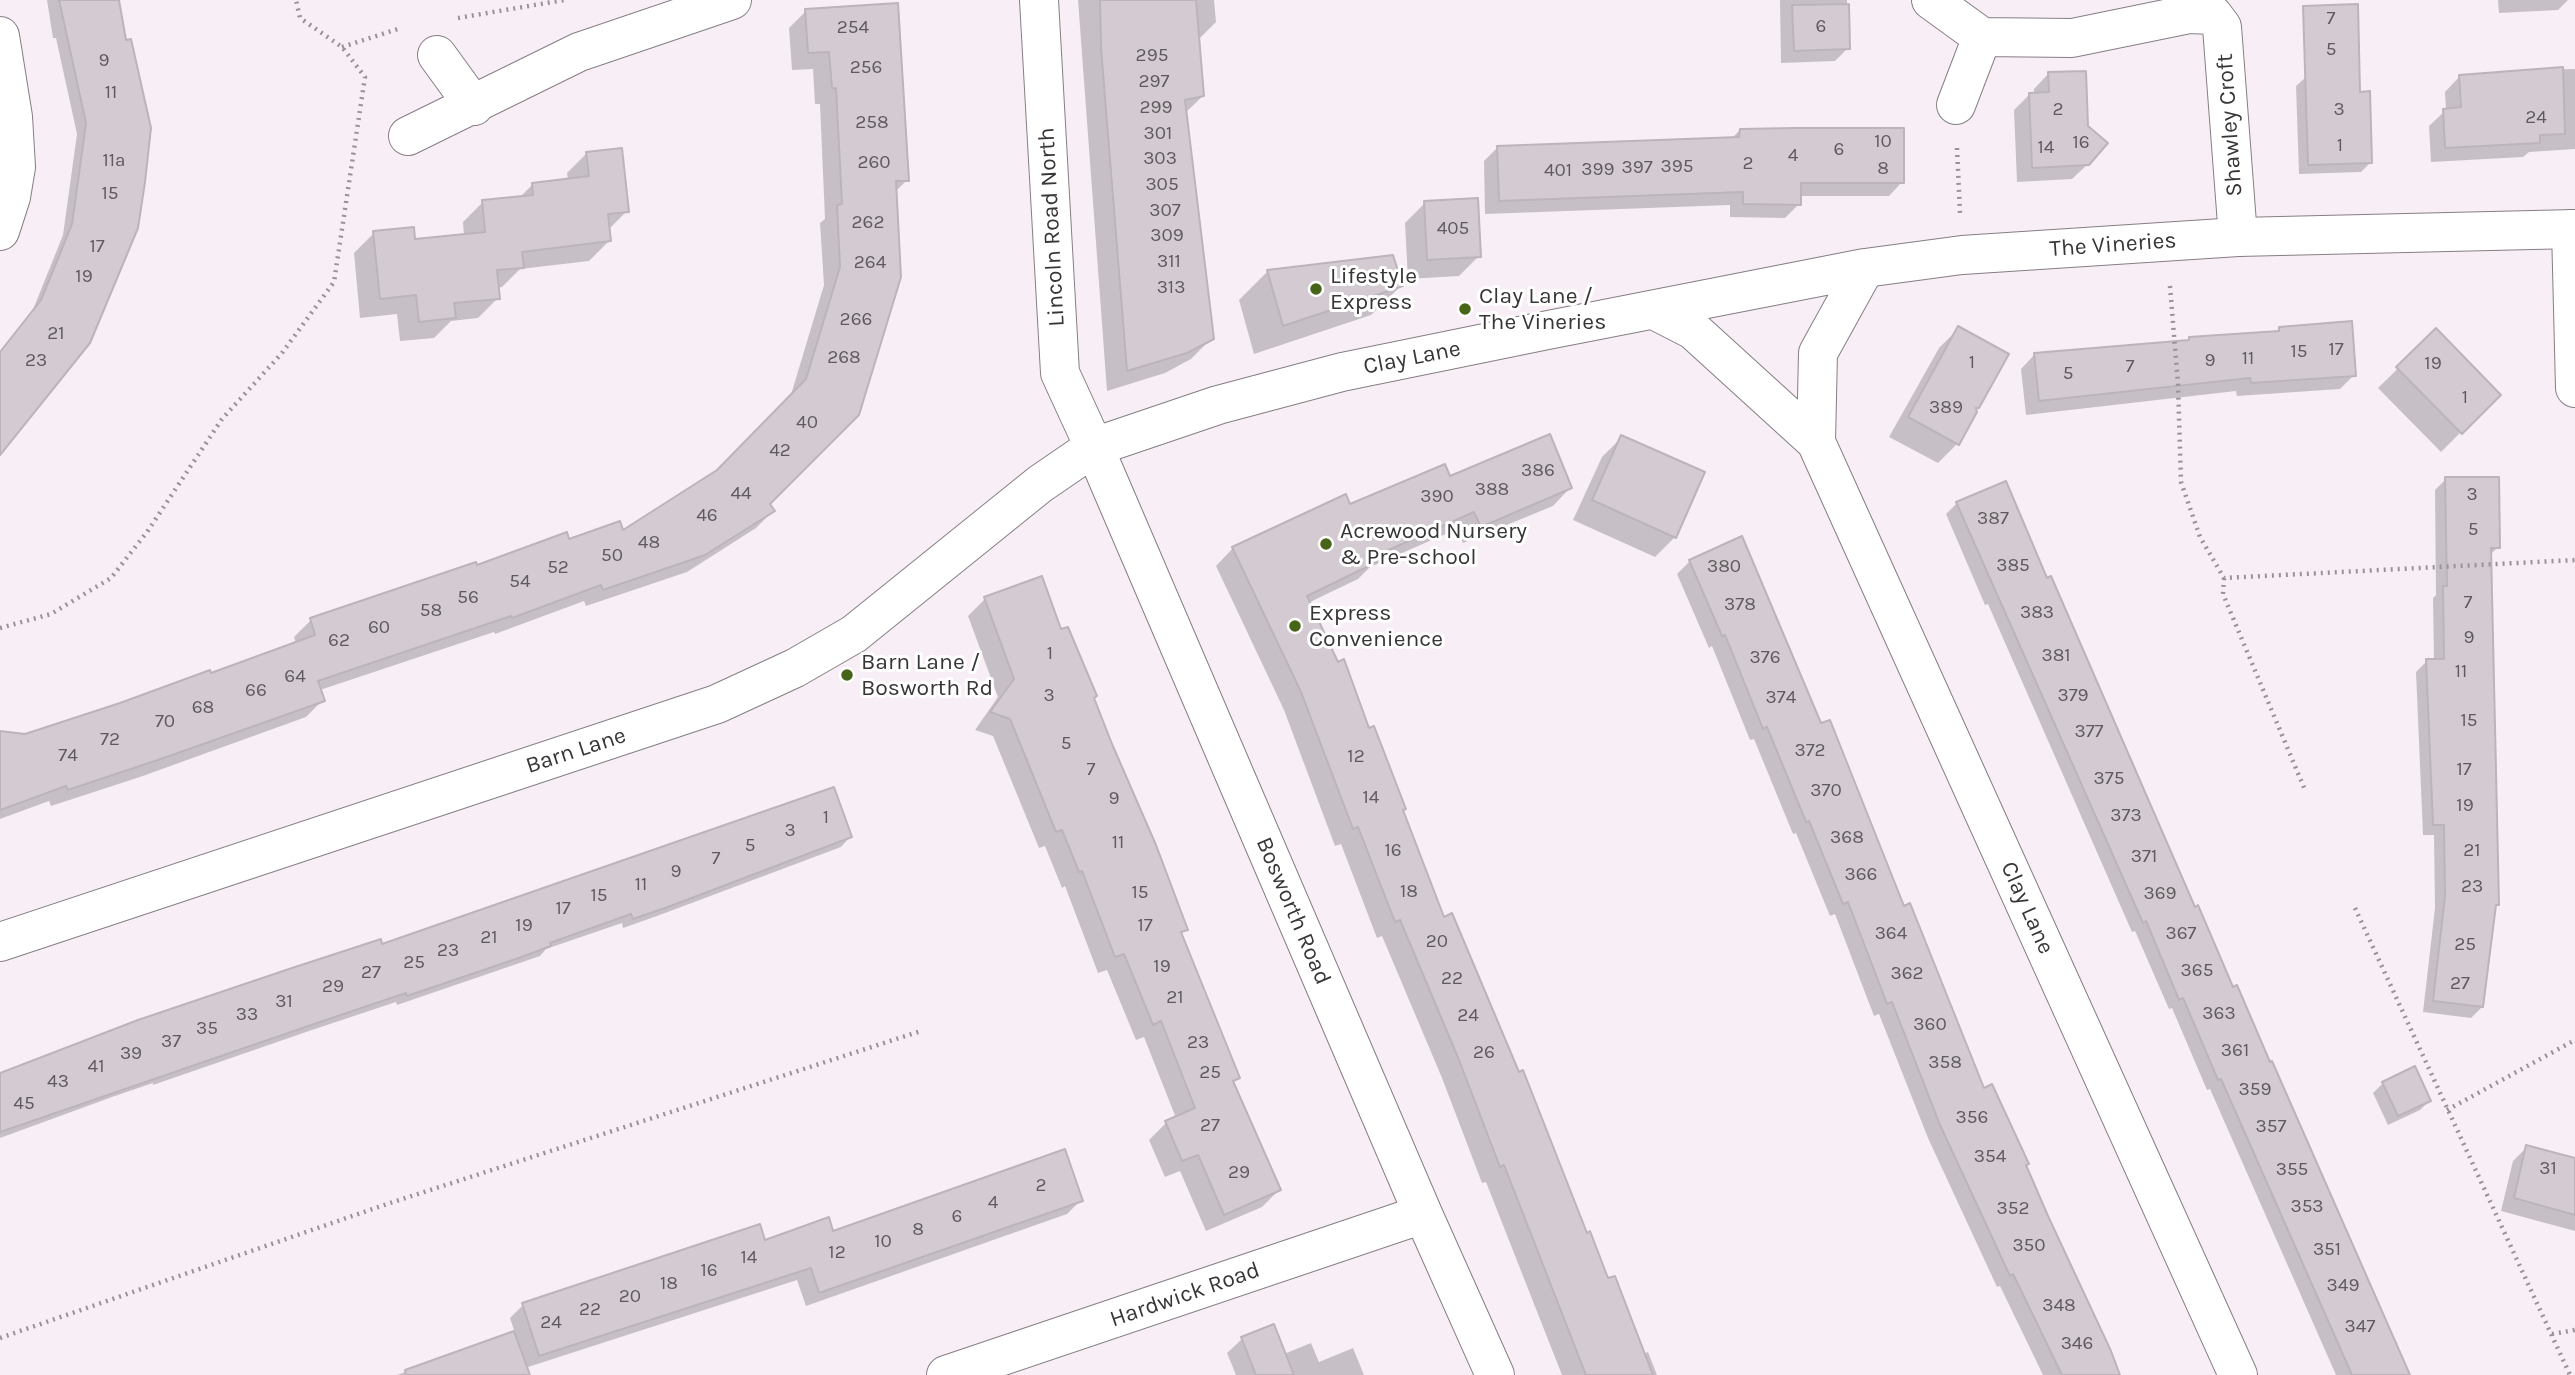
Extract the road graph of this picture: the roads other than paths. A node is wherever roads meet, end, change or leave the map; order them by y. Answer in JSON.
{"nodes":[{"id":1,"x":732,"y":0,"type":"edge"},
{"id":2,"x":1039,"y":0,"type":"edge"},
{"id":3,"x":1931,"y":0,"type":"edge"},
{"id":4,"x":2218,"y":8,"type":"edge"},
{"id":5,"x":0,"y":36,"type":"edge"},
{"id":6,"x":1982,"y":37,"type":"junction"},
{"id":7,"x":437,"y":55,"type":"dead end"},
{"id":8,"x":1956,"y":105,"type":"road end"},
{"id":9,"x":474,"y":106,"type":"junction"},
{"id":10,"x":408,"y":136,"type":"dead end"},
{"id":11,"x":2573,"y":229,"type":"edge"},
{"id":12,"x":0,"y":231,"type":"edge"},
{"id":13,"x":2238,"y":237,"type":"junction"},
{"id":14,"x":1865,"y":268,"type":"junction"},
{"id":15,"x":1656,"y":311,"type":"junction"},
{"id":16,"x":2575,"y":388,"type":"edge"},
{"id":17,"x":1816,"y":442,"type":"junction"},
{"id":18,"x":1094,"y":447,"type":"junction"},
{"id":19,"x":0,"y":942,"type":"edge"},
{"id":20,"x":1423,"y":1214,"type":"junction"},
{"id":21,"x":946,"y":1375,"type":"edge"},
{"id":22,"x":1495,"y":1375,"type":"edge"},
{"id":23,"x":2238,"y":1375,"type":"edge"}],
"edges":[{"from":1,"to":9,"type":"street"},
{"from":2,"to":18,"type":"street","name":"Lincoln Road North"},
{"from":3,"to":6,"type":"street"},
{"from":4,"to":6,"type":"street","name":"Shawley Croft"},
{"from":4,"to":13,"type":"street","name":"Shawley Croft"},
{"from":5,"to":12,"type":"street"},
{"from":6,"to":8,"type":"street"},
{"from":7,"to":9,"type":"street"},
{"from":9,"to":10,"type":"street"},
{"from":11,"to":13,"type":"street","name":"The Vineries"},
{"from":11,"to":16,"type":"street"},
{"from":13,"to":14,"type":"street","name":"The Vineries"},
{"from":14,"to":15,"type":"street","name":"The Vineries"},
{"from":14,"to":17,"type":"street","name":"Clay Lane"},
{"from":15,"to":17,"type":"street","name":"Clay Lane"},
{"from":15,"to":18,"type":"street","name":"Clay Lane"},
{"from":17,"to":23,"type":"street","name":"Clay Lane"},
{"from":18,"to":19,"type":"street","name":"Barn Lane"},
{"from":18,"to":20,"type":"street","name":"Bosworth Road"},
{"from":20,"to":21,"type":"street","name":"Hardwick Road"},
{"from":20,"to":22,"type":"street","name":"Bosworth Road"}]}
